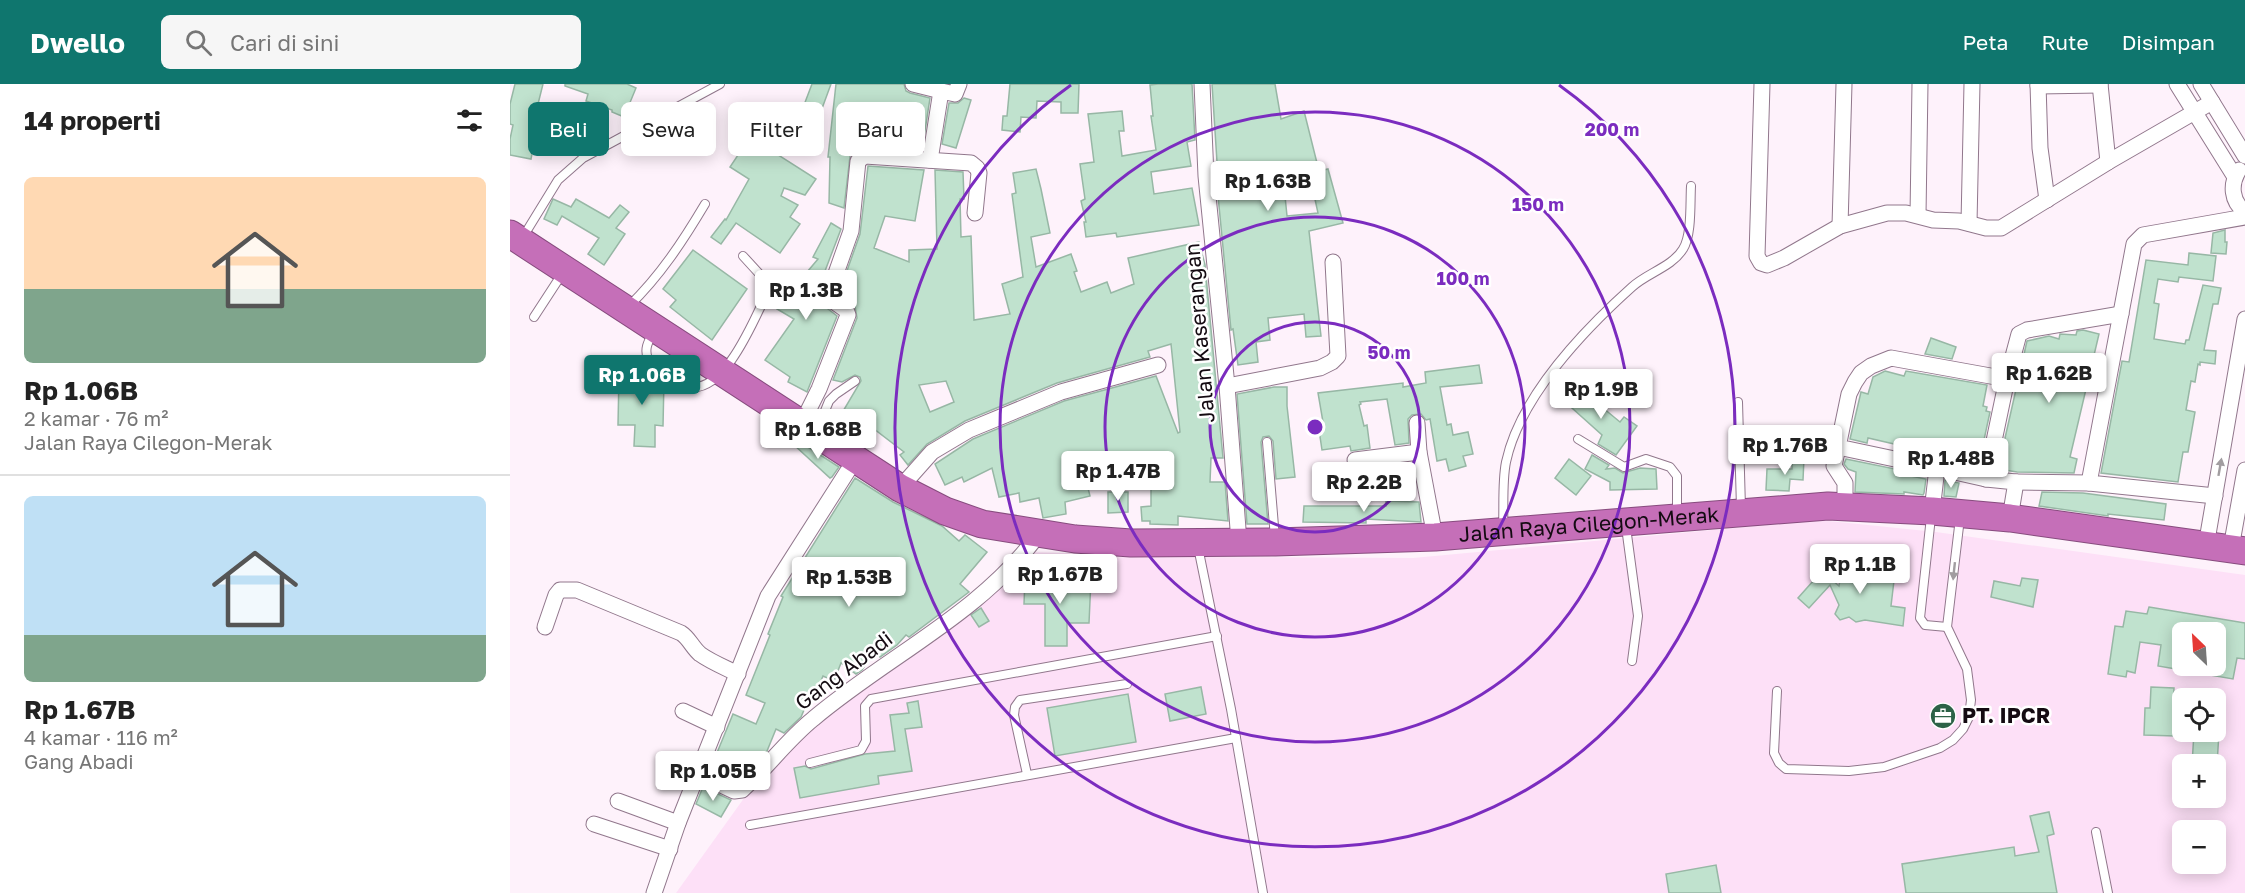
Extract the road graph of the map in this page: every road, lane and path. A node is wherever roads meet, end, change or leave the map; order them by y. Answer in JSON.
{"nodes":[{"id":1,"x":720,"y":84,"type":"edge"},
{"id":2,"x":913,"y":84,"type":"edge"},
{"id":3,"x":959,"y":84,"type":"edge"},
{"id":4,"x":1202,"y":84,"type":"edge"},
{"id":5,"x":1762,"y":84,"type":"edge"},
{"id":6,"x":1844,"y":84,"type":"edge"},
{"id":7,"x":1920,"y":84,"type":"edge"},
{"id":8,"x":1972,"y":84,"type":"edge"},
{"id":9,"x":2177,"y":84,"type":"edge"},
{"id":10,"x":2201,"y":84,"type":"edge"},
{"id":11,"x":2038,"y":85,"type":"edge"},
{"id":12,"x":2100,"y":85,"type":"edge"},
{"id":13,"x":941,"y":91,"type":"junction"},
{"id":14,"x":2212,"y":102,"type":"junction"},
{"id":15,"x":2195,"y":113,"type":"junction"},
{"id":16,"x":2245,"y":156,"type":"edge"},
{"id":17,"x":930,"y":160,"type":"junction"},
{"id":18,"x":2108,"y":162,"type":"junction"},
{"id":19,"x":2245,"y":164,"type":"edge"},
{"id":20,"x":2235,"y":177,"type":"junction"},
{"id":21,"x":1691,"y":186,"type":"dead end"},
{"id":22,"x":2047,"y":200,"type":"junction"},
{"id":23,"x":705,"y":204,"type":"dead end"},
{"id":24,"x":2245,"y":212,"type":"edge"},
{"id":25,"x":975,"y":213,"type":"dead end"},
{"id":26,"x":1918,"y":215,"type":"junction"},
{"id":27,"x":2245,"y":217,"type":"edge"},
{"id":28,"x":1970,"y":223,"type":"junction"},
{"id":29,"x":1840,"y":226,"type":"junction"},
{"id":30,"x":515,"y":238,"type":"edge"},
{"id":31,"x":743,"y":256,"type":"dead end"},
{"id":32,"x":1333,"y":262,"type":"dead end"},
{"id":33,"x":565,"y":270,"type":"junction"},
{"id":34,"x":626,"y":309,"type":"junction"},
{"id":35,"x":2121,"y":314,"type":"junction"},
{"id":36,"x":534,"y":317,"type":"dead end"},
{"id":37,"x":2245,"y":319,"type":"edge"},
{"id":38,"x":1158,"y":364,"type":"dead end"},
{"id":39,"x":722,"y":372,"type":"junction"},
{"id":40,"x":2007,"y":379,"type":"junction"},
{"id":41,"x":855,"y":381,"type":"dead end"},
{"id":42,"x":1227,"y":386,"type":"junction"},
{"id":43,"x":1738,"y":402,"type":"dead end"},
{"id":44,"x":1417,"y":423,"type":"dead end"},
{"id":45,"x":809,"y":428,"type":"junction"},
{"id":46,"x":1578,"y":439,"type":"dead end"},
{"id":47,"x":1267,"y":442,"type":"dead end"},
{"id":48,"x":1838,"y":447,"type":"junction"},
{"id":49,"x":1419,"y":452,"type":"junction"},
{"id":50,"x":856,"y":458,"type":"junction"},
{"id":51,"x":1355,"y":460,"type":"dead end"},
{"id":52,"x":1937,"y":468,"type":"junction"},
{"id":53,"x":2245,"y":470,"type":"edge"},
{"id":54,"x":1986,"y":479,"type":"junction"},
{"id":55,"x":2016,"y":482,"type":"junction"},
{"id":56,"x":2089,"y":483,"type":"junction"},
{"id":57,"x":900,"y":488,"type":"junction"},
{"id":58,"x":2215,"y":495,"type":"junction"},
{"id":59,"x":2243,"y":497,"type":"edge"},
{"id":60,"x":1828,"y":506,"type":"junction"},
{"id":61,"x":1932,"y":511,"type":"junction"},
{"id":62,"x":1741,"y":512,"type":"junction"},
{"id":63,"x":1960,"y":514,"type":"junction"},
{"id":64,"x":1677,"y":517,"type":"junction"},
{"id":65,"x":2010,"y":518,"type":"junction"},
{"id":66,"x":1625,"y":522,"type":"junction"},
{"id":67,"x":1038,"y":534,"type":"junction"},
{"id":68,"x":1502,"y":534,"type":"junction"},
{"id":69,"x":1435,"y":537,"type":"junction"},
{"id":70,"x":1197,"y":542,"type":"junction"},
{"id":71,"x":1239,"y":542,"type":"junction"},
{"id":72,"x":1275,"y":542,"type":"junction"},
{"id":73,"x":2227,"y":548,"type":"edge"},
{"id":74,"x":545,"y":627,"type":"dead end"},
{"id":75,"x":1947,"y":627,"type":"junction"},
{"id":76,"x":1216,"y":636,"type":"junction"},
{"id":77,"x":1632,"y":661,"type":"dead end"},
{"id":78,"x":738,"y":674,"type":"junction"},
{"id":79,"x":1127,"y":684,"type":"dead end"},
{"id":80,"x":1777,"y":691,"type":"dead end"},
{"id":81,"x":683,"y":711,"type":"dead end"},
{"id":82,"x":717,"y":727,"type":"junction"},
{"id":83,"x":1236,"y":738,"type":"junction"},
{"id":84,"x":810,"y":763,"type":"dead end"},
{"id":85,"x":698,"y":774,"type":"junction"},
{"id":86,"x":1027,"y":774,"type":"junction"},
{"id":87,"x":618,"y":801,"type":"dead end"},
{"id":88,"x":678,"y":823,"type":"junction"},
{"id":89,"x":594,"y":824,"type":"dead end"},
{"id":90,"x":750,"y":825,"type":"dead end"},
{"id":91,"x":2096,"y":832,"type":"dead end"},
{"id":92,"x":670,"y":849,"type":"junction"},
{"id":93,"x":654,"y":893,"type":"edge"},
{"id":94,"x":1263,"y":893,"type":"edge"},
{"id":95,"x":2108,"y":893,"type":"edge"}],
"edges":[{"from":1,"to":30,"type":"lane"},
{"from":2,"to":13,"type":"street"},
{"from":3,"to":13,"type":"street"},
{"from":4,"to":42,"type":"street","name":"Jalan Kaserangan"},
{"from":5,"to":29,"type":"street"},
{"from":6,"to":29,"type":"street"},
{"from":7,"to":26,"type":"street"},
{"from":8,"to":28,"type":"street"},
{"from":9,"to":15,"type":"street"},
{"from":10,"to":14,"type":"street"},
{"from":11,"to":12,"type":"street"},
{"from":11,"to":22,"type":"street"},
{"from":12,"to":18,"type":"street"},
{"from":13,"to":17,"type":"street"},
{"from":14,"to":15,"type":"street"},
{"from":14,"to":16,"type":"street"},
{"from":15,"to":18,"type":"street"},
{"from":15,"to":20,"type":"street"},
{"from":17,"to":25,"type":"street"},
{"from":17,"to":45,"type":"street"},
{"from":18,"to":22,"type":"street"},
{"from":19,"to":20,"type":"street"},
{"from":20,"to":24,"type":"street"},
{"from":21,"to":68,"type":"lane"},
{"from":22,"to":28,"type":"street"},
{"from":23,"to":34,"type":"lane"},
{"from":26,"to":28,"type":"street"},
{"from":26,"to":29,"type":"street"},
{"from":27,"to":35,"type":"street"},
{"from":30,"to":33,"type":"highway","name":"Jalan Raya Cilegon-Merak"},
{"from":31,"to":39,"type":"lane"},
{"from":32,"to":42,"type":"street"},
{"from":33,"to":34,"type":"highway","name":"Jalan Raya Cilegon-Merak"},
{"from":33,"to":36,"type":"lane"},
{"from":34,"to":39,"type":"highway","name":"Jalan Raya Cilegon-Merak"},
{"from":35,"to":40,"type":"street"},
{"from":35,"to":56,"type":"street"},
{"from":58,"to":37,"type":"street","one_way":true},
{"from":38,"to":57,"type":"street"},
{"from":39,"to":45,"type":"highway","name":"Jalan Raya Cilegon-Merak"},
{"from":40,"to":48,"type":"street"},
{"from":40,"to":54,"type":"street"},
{"from":41,"to":45,"type":"lane"},
{"from":42,"to":71,"type":"street","name":"Jalan Kaserangan"},
{"from":43,"to":62,"type":"lane"},
{"from":44,"to":49,"type":"street"},
{"from":45,"to":50,"type":"highway","name":"Jalan Raya Cilegon-Merak"},
{"from":46,"to":64,"type":"lane"},
{"from":47,"to":72,"type":"lane"},
{"from":48,"to":52,"type":"street"},
{"from":48,"to":60,"type":"street"},
{"from":49,"to":51,"type":"street"},
{"from":49,"to":69,"type":"street"},
{"from":50,"to":57,"type":"highway","name":"Jalan Raya Cilegon-Merak"},
{"from":50,"to":78,"type":"street"},
{"from":52,"to":54,"type":"street"},
{"from":52,"to":61,"type":"street"},
{"from":53,"to":59,"type":"street"},
{"from":54,"to":55,"type":"street"},
{"from":55,"to":56,"type":"street"},
{"from":55,"to":65,"type":"street"},
{"from":56,"to":58,"type":"street"},
{"from":57,"to":67,"type":"highway","name":"Jalan Raya Cilegon-Merak"},
{"from":58,"to":59,"type":"street"},
{"from":58,"to":73,"type":"street"},
{"from":59,"to":73,"type":"street"},
{"from":60,"to":61,"type":"highway","name":"Jalan Raya Cilegon-Merak"},
{"from":60,"to":62,"type":"highway","name":"Jalan Raya Cilegon-Merak"},
{"from":61,"to":63,"type":"highway","name":"Jalan Raya Cilegon-Merak"},
{"from":61,"to":75,"type":"lane"},
{"from":62,"to":64,"type":"highway","name":"Jalan Raya Cilegon-Merak"},
{"from":63,"to":65,"type":"highway","name":"Jalan Raya Cilegon-Merak"},
{"from":63,"to":75,"type":"lane","one_way":true},
{"from":64,"to":66,"type":"highway","name":"Jalan Raya Cilegon-Merak"},
{"from":65,"to":73,"type":"highway","name":"Jalan Raya Cilegon-Merak"},
{"from":66,"to":68,"type":"highway","name":"Jalan Raya Cilegon-Merak"},
{"from":66,"to":77,"type":"lane"},
{"from":67,"to":70,"type":"highway","name":"Jalan Raya Cilegon-Merak"},
{"from":67,"to":85,"type":"street","name":"Gang Abadi"},
{"from":68,"to":69,"type":"highway","name":"Jalan Raya Cilegon-Merak"},
{"from":69,"to":72,"type":"highway","name":"Jalan Raya Cilegon-Merak"},
{"from":70,"to":71,"type":"highway","name":"Jalan Raya Cilegon-Merak"},
{"from":70,"to":76,"type":"lane"},
{"from":71,"to":72,"type":"highway","name":"Jalan Raya Cilegon-Merak"},
{"from":74,"to":78,"type":"street"},
{"from":75,"to":80,"type":"lane"},
{"from":76,"to":83,"type":"lane"},
{"from":76,"to":84,"type":"lane"},
{"from":78,"to":82,"type":"street"},
{"from":79,"to":86,"type":"lane"},
{"from":81,"to":82,"type":"street"},
{"from":82,"to":85,"type":"street"},
{"from":83,"to":86,"type":"lane"},
{"from":83,"to":94,"type":"lane"},
{"from":85,"to":88,"type":"street"},
{"from":86,"to":90,"type":"lane"},
{"from":87,"to":88,"type":"street"},
{"from":88,"to":92,"type":"street"},
{"from":89,"to":92,"type":"street"},
{"from":91,"to":95,"type":"lane"},
{"from":92,"to":93,"type":"street"}]}
